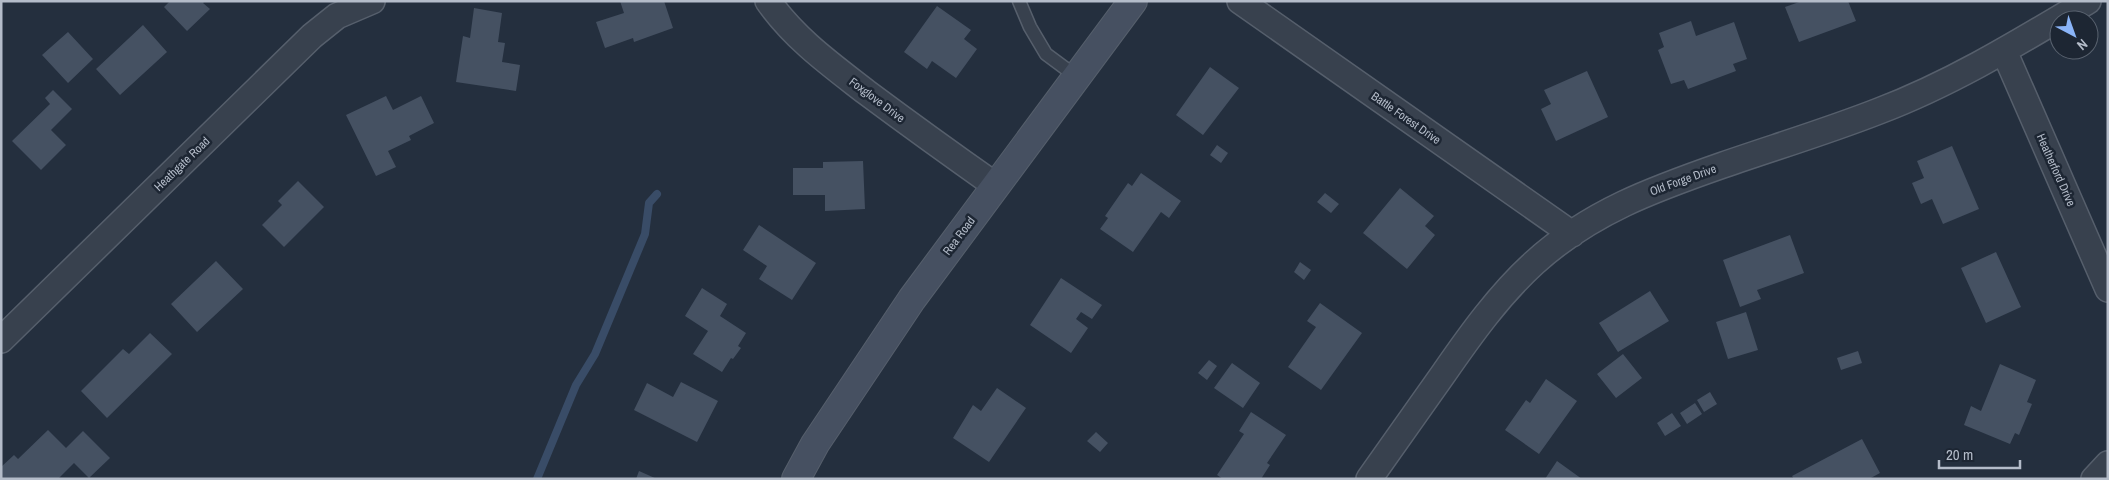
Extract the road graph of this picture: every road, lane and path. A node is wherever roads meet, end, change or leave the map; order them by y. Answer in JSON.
{"nodes":[{"id":1,"x":372,"y":1,"type":"edge"},
{"id":2,"x":768,"y":1,"type":"edge"},
{"id":3,"x":1020,"y":1,"type":"edge"},
{"id":4,"x":1133,"y":1,"type":"edge"},
{"id":5,"x":1240,"y":1,"type":"edge"},
{"id":6,"x":2088,"y":1,"type":"edge"},
{"id":7,"x":2004,"y":51,"type":"junction"},
{"id":8,"x":1077,"y":77,"type":"junction"},
{"id":9,"x":996,"y":186,"type":"junction"},
{"id":10,"x":1572,"y":234,"type":"junction"},
{"id":11,"x":2108,"y":289,"type":"edge"},
{"id":12,"x":1,"y":340,"type":"edge"},
{"id":13,"x":2108,"y":464,"type":"edge"},
{"id":14,"x":796,"y":479,"type":"edge"},
{"id":15,"x":1369,"y":479,"type":"edge"},
{"id":16,"x":2094,"y":479,"type":"edge"}],
"edges":[{"from":1,"to":12,"type":"street","name":"Heathgate Road"},
{"from":2,"to":9,"type":"street","name":"Foxglove Drive"},
{"from":3,"to":8,"type":"lane"},
{"from":4,"to":8,"type":"main road","name":"Rea Road"},
{"from":5,"to":10,"type":"street","name":"Battle Forest Drive"},
{"from":6,"to":7,"type":"street","name":"Old Forge Drive"},
{"from":7,"to":10,"type":"street","name":"Old Forge Drive"},
{"from":7,"to":11,"type":"street","name":"Heatherford Drive"},
{"from":8,"to":9,"type":"main road","name":"Rea Road"},
{"from":9,"to":14,"type":"main road","name":"Rea Road"},
{"from":10,"to":15,"type":"street","name":"Old Forge Drive"},
{"from":13,"to":16,"type":"street"}]}
